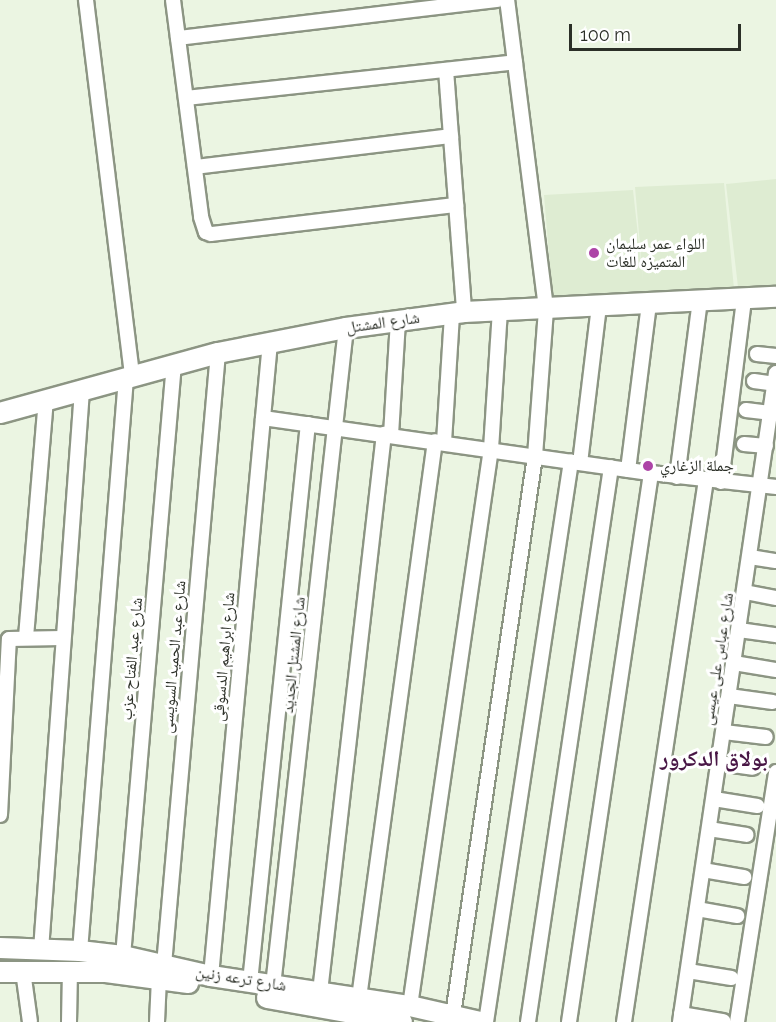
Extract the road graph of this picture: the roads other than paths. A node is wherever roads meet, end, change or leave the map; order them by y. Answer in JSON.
{"nodes":[{"id":1,"x":86,"y":0,"type":"edge"},
{"id":2,"x":173,"y":0,"type":"edge"},
{"id":3,"x":498,"y":0,"type":"edge"},
{"id":4,"x":507,"y":0,"type":"edge"},
{"id":5,"x":178,"y":38,"type":"junction"},
{"id":6,"x":515,"y":62,"type":"junction"},
{"id":7,"x":446,"y":70,"type":"junction"},
{"id":8,"x":186,"y":98,"type":"junction"},
{"id":9,"x":451,"y":136,"type":"junction"},
{"id":10,"x":195,"y":167,"type":"junction"},
{"id":11,"x":456,"y":205,"type":"junction"},
{"id":12,"x":776,"y":297,"type":"edge"},
{"id":13,"x":744,"y":299,"type":"junction"},
{"id":14,"x":700,"y":301,"type":"junction"},
{"id":15,"x":649,"y":303,"type":"junction"},
{"id":16,"x":545,"y":304,"type":"junction"},
{"id":17,"x":599,"y":306,"type":"junction"},
{"id":18,"x":500,"y":310,"type":"junction"},
{"id":19,"x":458,"y":313,"type":"junction"},
{"id":20,"x":398,"y":320,"type":"junction"},
{"id":21,"x":346,"y":328,"type":"junction"},
{"id":22,"x":270,"y":342,"type":"junction"},
{"id":23,"x":218,"y":353,"type":"junction"},
{"id":24,"x":757,"y":354,"type":"dead end"},
{"id":25,"x":776,"y":356,"type":"edge"},
{"id":26,"x":174,"y":364,"type":"junction"},
{"id":27,"x":129,"y":377,"type":"junction"},
{"id":28,"x":775,"y":378,"type":"edge"},
{"id":29,"x":754,"y":381,"type":"dead end"},
{"id":30,"x":82,"y":391,"type":"junction"},
{"id":31,"x":46,"y":401,"type":"junction"},
{"id":32,"x":746,"y":410,"type":"dead end"},
{"id":33,"x":0,"y":413,"type":"edge"},
{"id":34,"x":770,"y":413,"type":"junction"},
{"id":35,"x":263,"y":418,"type":"junction"},
{"id":36,"x":308,"y":424,"type":"junction"},
{"id":37,"x":336,"y":427,"type":"junction"},
{"id":38,"x":387,"y":434,"type":"junction"},
{"id":39,"x":439,"y":442,"type":"junction"},
{"id":40,"x":744,"y":444,"type":"dead end"},
{"id":41,"x":766,"y":446,"type":"junction"},
{"id":42,"x":491,"y":449,"type":"junction"},
{"id":43,"x":535,"y":456,"type":"junction"},
{"id":44,"x":576,"y":462,"type":"junction"},
{"id":45,"x":611,"y":467,"type":"junction"},
{"id":46,"x":628,"y":470,"type":"junction"},
{"id":47,"x":651,"y":473,"type":"junction"},
{"id":48,"x":677,"y":477,"type":"junction"},
{"id":49,"x":706,"y":480,"type":"junction"},
{"id":50,"x":721,"y":482,"type":"junction"},
{"id":51,"x":761,"y":485,"type":"junction"},
{"id":52,"x":776,"y":487,"type":"edge"},
{"id":53,"x":750,"y":556,"type":"junction"},
{"id":54,"x":776,"y":561,"type":"edge"},
{"id":55,"x":744,"y":592,"type":"junction"},
{"id":56,"x":776,"y":598,"type":"edge"},
{"id":57,"x":739,"y":630,"type":"junction"},
{"id":58,"x":776,"y":635,"type":"edge"},
{"id":59,"x":26,"y":637,"type":"junction"},
{"id":60,"x":62,"y":638,"type":"junction"},
{"id":61,"x":734,"y":663,"type":"junction"},
{"id":62,"x":776,"y":670,"type":"edge"},
{"id":63,"x":729,"y":696,"type":"junction"},
{"id":64,"x":774,"y":702,"type":"dead end"},
{"id":65,"x":724,"y":732,"type":"junction"},
{"id":66,"x":766,"y":737,"type":"dead end"},
{"id":67,"x":719,"y":763,"type":"junction"},
{"id":68,"x":753,"y":768,"type":"dead end"},
{"id":69,"x":776,"y":772,"type":"edge"},
{"id":70,"x":714,"y":799,"type":"junction"},
{"id":71,"x":757,"y":806,"type":"dead end"},
{"id":72,"x":0,"y":815,"type":"edge"},
{"id":73,"x":709,"y":829,"type":"junction"},
{"id":74,"x":747,"y":835,"type":"dead end"},
{"id":75,"x":703,"y":870,"type":"junction"},
{"id":76,"x":744,"y":877,"type":"dead end"},
{"id":77,"x":697,"y":909,"type":"junction"},
{"id":78,"x":737,"y":916,"type":"dead end"},
{"id":79,"x":0,"y":948,"type":"edge"},
{"id":80,"x":41,"y":950,"type":"junction"},
{"id":81,"x":80,"y":951,"type":"junction"},
{"id":82,"x":123,"y":956,"type":"junction"},
{"id":83,"x":70,"y":970,"type":"junction"},
{"id":84,"x":23,"y":971,"type":"junction"},
{"id":85,"x":162,"y":971,"type":"junction"},
{"id":86,"x":688,"y":971,"type":"junction"},
{"id":87,"x":0,"y":972,"type":"edge"},
{"id":88,"x":212,"y":976,"type":"junction"},
{"id":89,"x":731,"y":978,"type":"dead end"},
{"id":90,"x":250,"y":982,"type":"junction"},
{"id":91,"x":273,"y":986,"type":"junction"},
{"id":92,"x":320,"y":992,"type":"junction"},
{"id":93,"x":359,"y":998,"type":"junction"},
{"id":94,"x":406,"y":1014,"type":"edge"},
{"id":95,"x":453,"y":1015,"type":"junction"},
{"id":96,"x":681,"y":1018,"type":"edge"},
{"id":97,"x":378,"y":1019,"type":"edge"},
{"id":98,"x":30,"y":1022,"type":"edge"},
{"id":99,"x":69,"y":1022,"type":"edge"},
{"id":100,"x":157,"y":1022,"type":"edge"},
{"id":101,"x":480,"y":1022,"type":"edge"},
{"id":102,"x":486,"y":1022,"type":"edge"},
{"id":103,"x":528,"y":1022,"type":"edge"},
{"id":104,"x":569,"y":1022,"type":"edge"},
{"id":105,"x":624,"y":1022,"type":"edge"},
{"id":106,"x":730,"y":1022,"type":"edge"}],
"edges":[{"from":1,"to":27,"type":"street"},
{"from":2,"to":5,"type":"street"},
{"from":3,"to":5,"type":"street"},
{"from":4,"to":6,"type":"street"},
{"from":5,"to":8,"type":"street"},
{"from":6,"to":7,"type":"street"},
{"from":6,"to":16,"type":"street"},
{"from":7,"to":8,"type":"street"},
{"from":7,"to":9,"type":"street"},
{"from":8,"to":10,"type":"street"},
{"from":9,"to":10,"type":"street"},
{"from":9,"to":11,"type":"street"},
{"from":10,"to":11,"type":"street"},
{"from":11,"to":19,"type":"street"},
{"from":12,"to":13,"type":"street","name":"شارع المشتل"},
{"from":13,"to":14,"type":"street","name":"شارع المشتل"},
{"from":13,"to":50,"type":"street"},
{"from":14,"to":15,"type":"street","name":"شارع المشتل"},
{"from":14,"to":48,"type":"street"},
{"from":15,"to":17,"type":"street","name":"شارع المشتل"},
{"from":15,"to":46,"type":"street"},
{"from":16,"to":17,"type":"street","name":"شارع المشتل"},
{"from":16,"to":18,"type":"street","name":"شارع المشتل"},
{"from":16,"to":43,"type":"street"},
{"from":17,"to":44,"type":"street"},
{"from":18,"to":19,"type":"street","name":"شارع المشتل"},
{"from":18,"to":42,"type":"street"},
{"from":19,"to":20,"type":"street","name":"شارع المشتل"},
{"from":19,"to":39,"type":"street"},
{"from":20,"to":21,"type":"street","name":"شارع المشتل"},
{"from":20,"to":38,"type":"street"},
{"from":21,"to":22,"type":"street","name":"شارع المشتل"},
{"from":21,"to":37,"type":"street","name":"شارع المشتل الجديد"},
{"from":22,"to":23,"type":"street","name":"شارع المشتل"},
{"from":22,"to":35,"type":"street","name":"شارع ابراهيم الدسوقى"},
{"from":23,"to":26,"type":"street","name":"شارع المشتل"},
{"from":23,"to":85,"type":"street","name":"شارع عبد الحميد السويسى"},
{"from":24,"to":25,"type":"street"},
{"from":26,"to":27,"type":"street","name":"شارع المشتل"},
{"from":26,"to":82,"type":"street","name":"شارع عبد الفتاح عزب"},
{"from":27,"to":30,"type":"street","name":"شارع المشتل"},
{"from":27,"to":81,"type":"street"},
{"from":28,"to":29,"type":"street"},
{"from":28,"to":34,"type":"street","name":"شارع عباس على عيسى"},
{"from":30,"to":31,"type":"street","name":"شارع المشتل"},
{"from":30,"to":60,"type":"street"},
{"from":31,"to":33,"type":"street","name":"شارع المشتل"},
{"from":31,"to":59,"type":"street"},
{"from":32,"to":34,"type":"street"},
{"from":34,"to":41,"type":"street","name":"شارع عباس على عيسى"},
{"from":35,"to":36,"type":"street"},
{"from":35,"to":88,"type":"street","name":"شارع ابراهيم الدسوقى"},
{"from":36,"to":37,"type":"street"},
{"from":36,"to":90,"type":"street"},
{"from":37,"to":38,"type":"street"},
{"from":37,"to":91,"type":"street","name":"شارع المشتل الجديد"},
{"from":38,"to":39,"type":"street"},
{"from":38,"to":92,"type":"street"},
{"from":39,"to":42,"type":"street"},
{"from":39,"to":93,"type":"street"},
{"from":40,"to":41,"type":"street"},
{"from":41,"to":51,"type":"street","name":"شارع عباس على عيسى"},
{"from":42,"to":43,"type":"street"},
{"from":42,"to":94,"type":"street"},
{"from":43,"to":44,"type":"street"},
{"from":43,"to":95,"type":"street"},
{"from":44,"to":45,"type":"street"},
{"from":44,"to":102,"type":"street"},
{"from":45,"to":46,"type":"street"},
{"from":45,"to":103,"type":"street"},
{"from":46,"to":47,"type":"street"},
{"from":47,"to":48,"type":"street"},
{"from":47,"to":104,"type":"street"},
{"from":48,"to":49,"type":"street"},
{"from":49,"to":50,"type":"street"},
{"from":49,"to":105,"type":"street"},
{"from":50,"to":51,"type":"street"},
{"from":51,"to":52,"type":"street"},
{"from":51,"to":53,"type":"street","name":"شارع عباس على عيسى"},
{"from":53,"to":54,"type":"street"},
{"from":53,"to":55,"type":"street","name":"شارع عباس على عيسى"},
{"from":55,"to":56,"type":"street"},
{"from":55,"to":57,"type":"street","name":"شارع عباس على عيسى"},
{"from":57,"to":58,"type":"street"},
{"from":57,"to":61,"type":"street","name":"شارع عباس على عيسى"},
{"from":59,"to":60,"type":"street"},
{"from":59,"to":72,"type":"street"},
{"from":60,"to":80,"type":"street"},
{"from":61,"to":62,"type":"street"},
{"from":61,"to":63,"type":"street","name":"شارع عباس على عيسى"},
{"from":63,"to":64,"type":"street"},
{"from":63,"to":65,"type":"street","name":"شارع عباس على عيسى"},
{"from":65,"to":66,"type":"street"},
{"from":65,"to":67,"type":"street","name":"شارع عباس على عيسى"},
{"from":67,"to":68,"type":"street"},
{"from":67,"to":70,"type":"street","name":"شارع عباس على عيسى"},
{"from":69,"to":106,"type":"street"},
{"from":70,"to":71,"type":"street"},
{"from":70,"to":73,"type":"street","name":"شارع عباس على عيسى"},
{"from":73,"to":74,"type":"street"},
{"from":73,"to":75,"type":"street","name":"شارع عباس على عيسى"},
{"from":75,"to":76,"type":"street"},
{"from":75,"to":77,"type":"street","name":"شارع عباس على عيسى"},
{"from":77,"to":78,"type":"street"},
{"from":77,"to":86,"type":"street","name":"شارع عباس على عيسى"},
{"from":79,"to":80,"type":"street","name":"شارع ترعه زنين"},
{"from":80,"to":81,"type":"street","name":"شارع ترعه زنين"},
{"from":81,"to":82,"type":"street","name":"شارع ترعه زنين"},
{"from":82,"to":85,"type":"street","name":"شارع ترعه زنين"},
{"from":83,"to":84,"type":"street","name":"شارع ترعه زنين"},
{"from":83,"to":85,"type":"street","name":"شارع ترعه زنين"},
{"from":83,"to":99,"type":"street"},
{"from":84,"to":87,"type":"street","name":"شارع ترعه زنين"},
{"from":84,"to":98,"type":"street"},
{"from":85,"to":88,"type":"street","name":"شارع ترعه زنين"},
{"from":85,"to":97,"type":"street","name":"شارع ترعه زنين"},
{"from":85,"to":100,"type":"street","name":"شارع عبد الحميد السويسى"},
{"from":86,"to":89,"type":"street"},
{"from":86,"to":96,"type":"street","name":"شارع عباس على عيسى"},
{"from":88,"to":90,"type":"street","name":"شارع ترعه زنين"},
{"from":90,"to":91,"type":"street","name":"شارع ترعه زنين"},
{"from":91,"to":92,"type":"street","name":"شارع ترعه زنين"},
{"from":92,"to":93,"type":"street","name":"شارع ترعه زنين"},
{"from":93,"to":94,"type":"street","name":"شارع ترعه زنين"},
{"from":94,"to":95,"type":"street","name":"شارع ترعه زنين"},
{"from":94,"to":97,"type":"street","name":"شارع ترعه زنين"},
{"from":95,"to":101,"type":"street","name":"شارع ترعه زنين"},
{"from":96,"to":106,"type":"street"}]}
